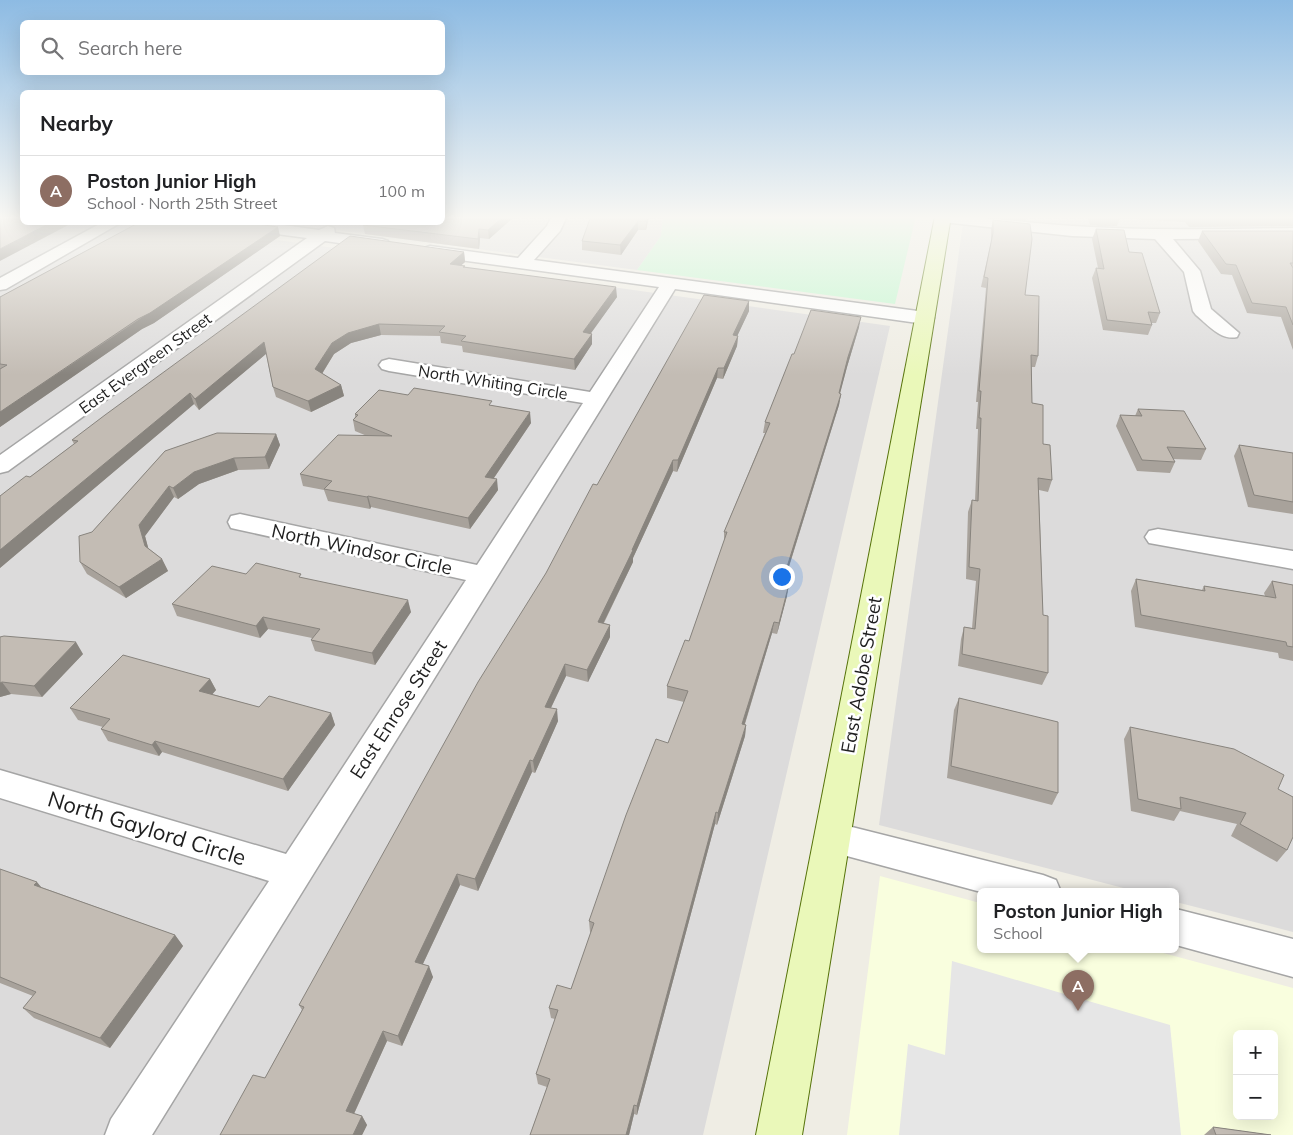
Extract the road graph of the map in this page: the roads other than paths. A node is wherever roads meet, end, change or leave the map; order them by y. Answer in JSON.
{"nodes":[{"id":1,"x":29,"y":269,"type":"edge"},
{"id":2,"x":276,"y":269,"type":"edge"},
{"id":3,"x":558,"y":269,"type":"edge"},
{"id":4,"x":934,"y":269,"type":"edge"},
{"id":5,"x":1191,"y":269,"type":"edge"},
{"id":6,"x":670,"y":284,"type":"junction"},
{"id":7,"x":0,"y":285,"type":"edge"},
{"id":8,"x":925,"y":318,"type":"junction"},
{"id":9,"x":1230,"y":333,"type":"dead end"},
{"id":10,"x":389,"y":365,"type":"dead end"},
{"id":11,"x":597,"y":399,"type":"junction"},
{"id":12,"x":0,"y":466,"type":"edge"},
{"id":13,"x":240,"y":522,"type":"dead end"},
{"id":14,"x":1158,"y":536,"type":"dead end"},
{"id":15,"x":1293,"y":560,"type":"edge"},
{"id":16,"x":484,"y":575,"type":"junction"},
{"id":17,"x":0,"y":784,"type":"edge"},
{"id":18,"x":832,"y":837,"type":"junction"},
{"id":19,"x":294,"y":872,"type":"junction"},
{"id":20,"x":1028,"y":888,"type":"edge"},
{"id":21,"x":1179,"y":928,"type":"edge"},
{"id":22,"x":1293,"y":958,"type":"edge"},
{"id":23,"x":126,"y":1135,"type":"edge"},
{"id":24,"x":779,"y":1135,"type":"edge"}],
"edges":[{"from":1,"to":7,"type":"street"},
{"from":2,"to":12,"type":"street","name":"East Evergreen Street"},
{"from":3,"to":6,"type":"street"},
{"from":4,"to":8,"type":"street","name":"East Adobe Street"},
{"from":5,"to":9,"type":"street"},
{"from":6,"to":8,"type":"street"},
{"from":6,"to":11,"type":"street","name":"East Enrose Street"},
{"from":8,"to":18,"type":"street","name":"East Adobe Street"},
{"from":10,"to":11,"type":"street","name":"North Whiting Circle"},
{"from":11,"to":16,"type":"street","name":"East Enrose Street"},
{"from":13,"to":16,"type":"street","name":"North Windsor Circle"},
{"from":14,"to":15,"type":"street"},
{"from":16,"to":19,"type":"street","name":"East Enrose Street"},
{"from":17,"to":19,"type":"street","name":"North Gaylord Circle"},
{"from":18,"to":20,"type":"street"},
{"from":18,"to":24,"type":"street","name":"East Adobe Street"},
{"from":19,"to":23,"type":"street","name":"East Enrose Street"},
{"from":21,"to":22,"type":"street"}]}
